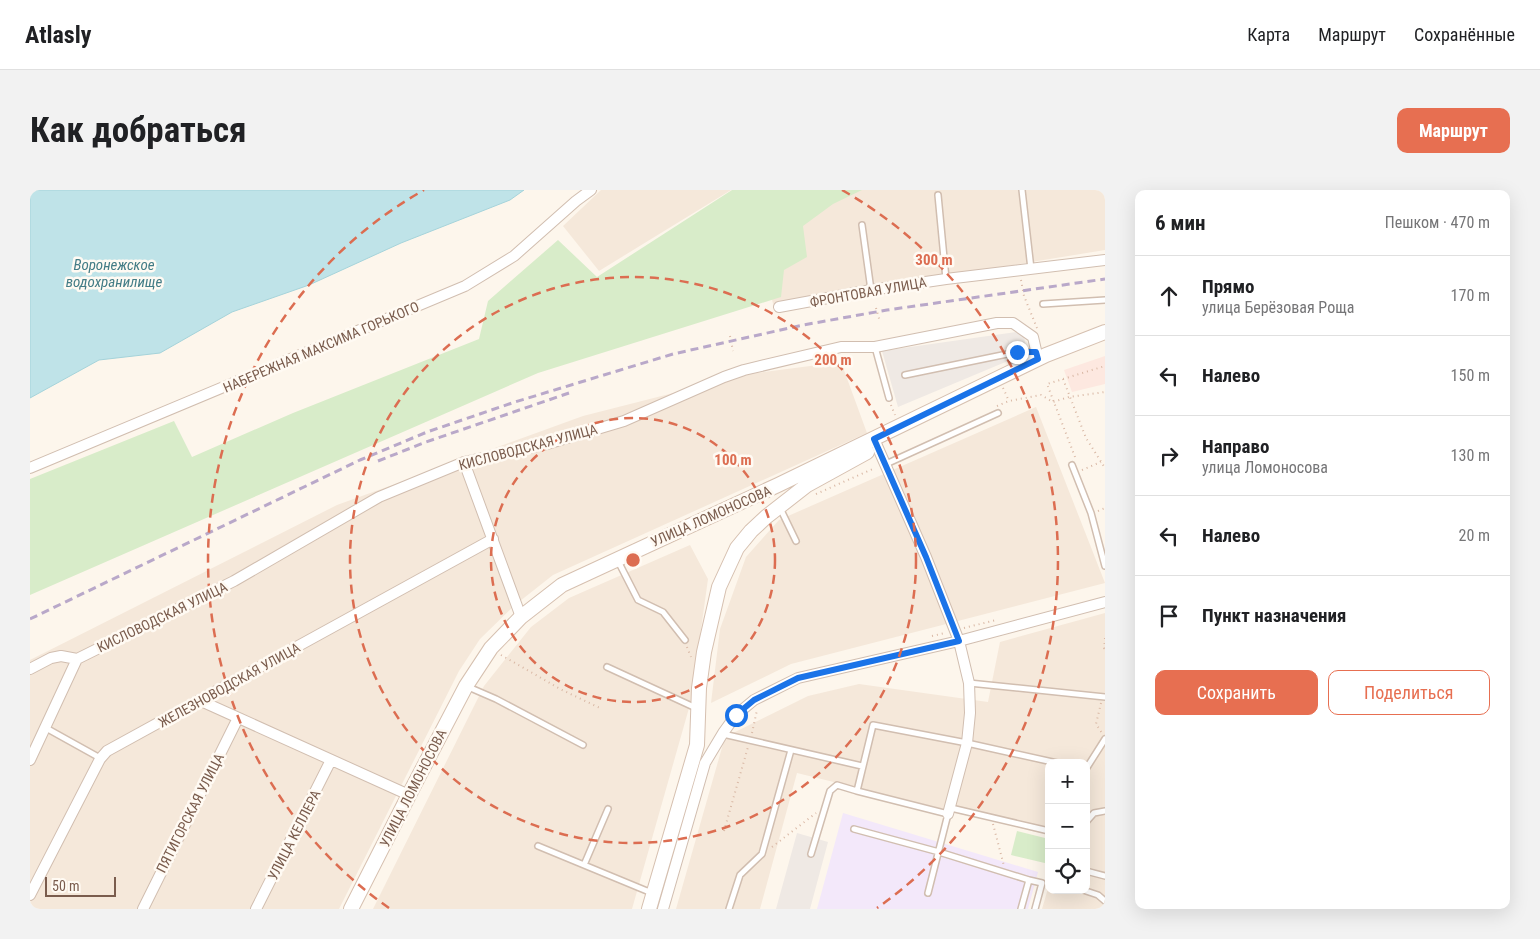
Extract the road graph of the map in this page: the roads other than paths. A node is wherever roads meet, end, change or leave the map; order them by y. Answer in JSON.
{"nodes":[{"id":1,"x":591,"y":190,"type":"edge"},
{"id":2,"x":1022,"y":190,"type":"edge"},
{"id":3,"x":938,"y":195,"type":"dead end"},
{"id":4,"x":862,"y":225,"type":"dead end"},
{"id":5,"x":1105,"y":260,"type":"edge"},
{"id":6,"x":1031,"y":268,"type":"junction"},
{"id":7,"x":946,"y":279,"type":"junction"},
{"id":8,"x":871,"y":290,"type":"junction"},
{"id":9,"x":1105,"y":300,"type":"edge"},
{"id":10,"x":1044,"y":304,"type":"dead end"},
{"id":11,"x":780,"y":307,"type":"dead end"},
{"id":12,"x":1105,"y":332,"type":"edge"},
{"id":13,"x":1105,"y":340,"type":"edge"},
{"id":14,"x":875,"y":347,"type":"junction"},
{"id":15,"x":1037,"y":355,"type":"junction"},
{"id":16,"x":905,"y":375,"type":"dead end"},
{"id":17,"x":888,"y":398,"type":"road end"},
{"id":18,"x":998,"y":413,"type":"dead end"},
{"id":19,"x":875,"y":443,"type":"junction"},
{"id":20,"x":464,"y":462,"type":"junction"},
{"id":21,"x":884,"y":462,"type":"junction"},
{"id":22,"x":1072,"y":465,"type":"dead end"},
{"id":23,"x":30,"y":468,"type":"edge"},
{"id":24,"x":779,"y":506,"type":"junction"},
{"id":25,"x":493,"y":539,"type":"junction"},
{"id":26,"x":796,"y":542,"type":"dead end"},
{"id":27,"x":616,"y":559,"type":"junction"},
{"id":28,"x":1105,"y":566,"type":"edge"},
{"id":29,"x":1105,"y":602,"type":"edge"},
{"id":30,"x":521,"y":617,"type":"junction"},
{"id":31,"x":685,"y":640,"type":"dead end"},
{"id":32,"x":959,"y":641,"type":"junction"},
{"id":33,"x":77,"y":659,"type":"junction"},
{"id":34,"x":607,"y":667,"type":"dead end"},
{"id":35,"x":30,"y":669,"type":"edge"},
{"id":36,"x":969,"y":683,"type":"junction"},
{"id":37,"x":466,"y":686,"type":"junction"},
{"id":38,"x":1105,"y":699,"type":"edge"},
{"id":39,"x":201,"y":700,"type":"junction"},
{"id":40,"x":699,"y":709,"type":"junction"},
{"id":41,"x":238,"y":718,"type":"junction"},
{"id":42,"x":46,"y":728,"type":"junction"},
{"id":43,"x":723,"y":733,"type":"junction"},
{"id":44,"x":1105,"y":738,"type":"edge"},
{"id":45,"x":967,"y":743,"type":"junction"},
{"id":46,"x":582,"y":745,"type":"dead end"},
{"id":47,"x":791,"y":750,"type":"junction"},
{"id":48,"x":100,"y":759,"type":"junction"},
{"id":49,"x":30,"y":760,"type":"edge"},
{"id":50,"x":331,"y":760,"type":"junction"},
{"id":51,"x":1045,"y":760,"type":"edge"},
{"id":52,"x":1090,"y":762,"type":"edge"},
{"id":53,"x":862,"y":766,"type":"junction"},
{"id":54,"x":857,"y":791,"type":"junction"},
{"id":55,"x":409,"y":795,"type":"junction"},
{"id":56,"x":608,"y":810,"type":"dead end"},
{"id":57,"x":949,"y":811,"type":"junction"},
{"id":58,"x":1105,"y":811,"type":"edge"},
{"id":59,"x":1090,"y":818,"type":"edge"},
{"id":60,"x":854,"y":829,"type":"dead end"},
{"id":61,"x":1045,"y":830,"type":"edge"},
{"id":62,"x":538,"y":846,"type":"dead end"},
{"id":63,"x":939,"y":852,"type":"junction"},
{"id":64,"x":810,"y":854,"type":"dead end"},
{"id":65,"x":584,"y":865,"type":"junction"},
{"id":66,"x":1090,"y":872,"type":"edge"},
{"id":67,"x":1105,"y":876,"type":"edge"},
{"id":68,"x":1030,"y":880,"type":"junction"},
{"id":69,"x":1042,"y":883,"type":"joint"},
{"id":70,"x":654,"y":892,"type":"junction"},
{"id":71,"x":1090,"y":892,"type":"edge"},
{"id":72,"x":928,"y":893,"type":"dead end"},
{"id":73,"x":30,"y":895,"type":"edge"},
{"id":74,"x":1105,"y":900,"type":"edge"},
{"id":75,"x":142,"y":909,"type":"edge"},
{"id":76,"x":256,"y":909,"type":"edge"},
{"id":77,"x":351,"y":909,"type":"edge"},
{"id":78,"x":649,"y":909,"type":"edge"},
{"id":79,"x":663,"y":909,"type":"edge"},
{"id":80,"x":729,"y":909,"type":"edge"},
{"id":81,"x":1021,"y":909,"type":"edge"},
{"id":82,"x":1035,"y":909,"type":"edge"}],
"edges":[{"from":1,"to":23,"type":"street","name":"НАБЕРЕЖНАЯ МАКСИМА ГОРЬКОГО"},
{"from":2,"to":6,"type":"lane"},
{"from":3,"to":7,"type":"lane"},
{"from":4,"to":8,"type":"lane"},
{"from":5,"to":6,"type":"street","name":"ФРОНТОВАЯ УЛИЦА"},
{"from":6,"to":7,"type":"street","name":"ФРОНТОВАЯ УЛИЦА"},
{"from":7,"to":8,"type":"street","name":"ФРОНТОВАЯ УЛИЦА"},
{"from":8,"to":11,"type":"street","name":"ФРОНТОВАЯ УЛИЦА"},
{"from":9,"to":10,"type":"lane"},
{"from":12,"to":15,"type":"main road","name":"УЛИЦА ЛОМОНОСОВА"},
{"from":13,"to":19,"type":"main road","name":"УЛИЦА ЛОМОНОСОВА"},
{"from":14,"to":15,"type":"street","name":"КИСЛОВОДСКАЯ УЛИЦА"},
{"from":14,"to":17,"type":"lane"},
{"from":14,"to":20,"type":"street","name":"КИСЛОВОДСКАЯ УЛИЦА"},
{"from":15,"to":16,"type":"lane"},
{"from":15,"to":19,"type":"main road","name":"УЛИЦА ЛОМОНОСОВА"},
{"from":18,"to":21,"type":"lane"},
{"from":19,"to":21,"type":"street"},
{"from":19,"to":24,"type":"main road"},
{"from":19,"to":27,"type":"main road","name":"УЛИЦА ЛОМОНОСОВА"},
{"from":20,"to":25,"type":"street"},
{"from":20,"to":33,"type":"street","name":"КИСЛОВОДСКАЯ УЛИЦА"},
{"from":21,"to":32,"type":"street"},
{"from":22,"to":28,"type":"lane"},
{"from":24,"to":26,"type":"lane"},
{"from":24,"to":40,"type":"main road"},
{"from":25,"to":30,"type":"street"},
{"from":25,"to":39,"type":"street","name":"ЖЕЛЕЗНОВОДСКАЯ УЛИЦА"},
{"from":27,"to":30,"type":"main road","name":"УЛИЦА ЛОМОНОСОВА"},
{"from":27,"to":31,"type":"lane"},
{"from":29,"to":32,"type":"street"},
{"from":30,"to":37,"type":"main road","name":"УЛИЦА ЛОМОНОСОВА"},
{"from":32,"to":36,"type":"street"},
{"from":32,"to":43,"type":"street"},
{"from":33,"to":35,"type":"street"},
{"from":33,"to":42,"type":"street"},
{"from":34,"to":40,"type":"lane"},
{"from":36,"to":38,"type":"lane"},
{"from":36,"to":45,"type":"street"},
{"from":37,"to":46,"type":"lane"},
{"from":37,"to":55,"type":"main road","name":"УЛИЦА ЛОМОНОСОВА"},
{"from":39,"to":41,"type":"street"},
{"from":39,"to":48,"type":"street","name":"ЖЕЛЕЗНОВОДСКАЯ УЛИЦА"},
{"from":40,"to":70,"type":"main road"},
{"from":41,"to":50,"type":"street"},
{"from":41,"to":75,"type":"street","name":"ПЯТИГОРСКАЯ УЛИЦА"},
{"from":42,"to":48,"type":"lane"},
{"from":42,"to":49,"type":"street"},
{"from":43,"to":47,"type":"lane"},
{"from":43,"to":79,"type":"street"},
{"from":44,"to":52,"type":"lane"},
{"from":45,"to":51,"type":"lane"},
{"from":45,"to":53,"type":"lane"},
{"from":45,"to":57,"type":"street"},
{"from":47,"to":53,"type":"lane"},
{"from":47,"to":80,"type":"lane"},
{"from":48,"to":73,"type":"street","name":"ЖЕЛЕЗНОВОДСКАЯ УЛИЦА"},
{"from":50,"to":55,"type":"street"},
{"from":50,"to":76,"type":"street","name":"УЛИЦА КЕЛЛЕРА"},
{"from":53,"to":54,"type":"lane"},
{"from":54,"to":57,"type":"lane"},
{"from":54,"to":64,"type":"lane"},
{"from":55,"to":77,"type":"main road","name":"УЛИЦА ЛОМОНОСОВА"},
{"from":56,"to":65,"type":"lane"},
{"from":57,"to":61,"type":"lane"},
{"from":57,"to":63,"type":"lane"},
{"from":58,"to":59,"type":"lane"},
{"from":60,"to":63,"type":"lane"},
{"from":62,"to":65,"type":"lane"},
{"from":63,"to":68,"type":"lane"},
{"from":63,"to":72,"type":"lane"},
{"from":65,"to":70,"type":"lane"},
{"from":66,"to":67,"type":"lane"},
{"from":68,"to":69,"type":"lane"},
{"from":68,"to":81,"type":"lane"},
{"from":69,"to":82,"type":"lane"},
{"from":70,"to":78,"type":"main road"},
{"from":71,"to":74,"type":"lane"}]}
